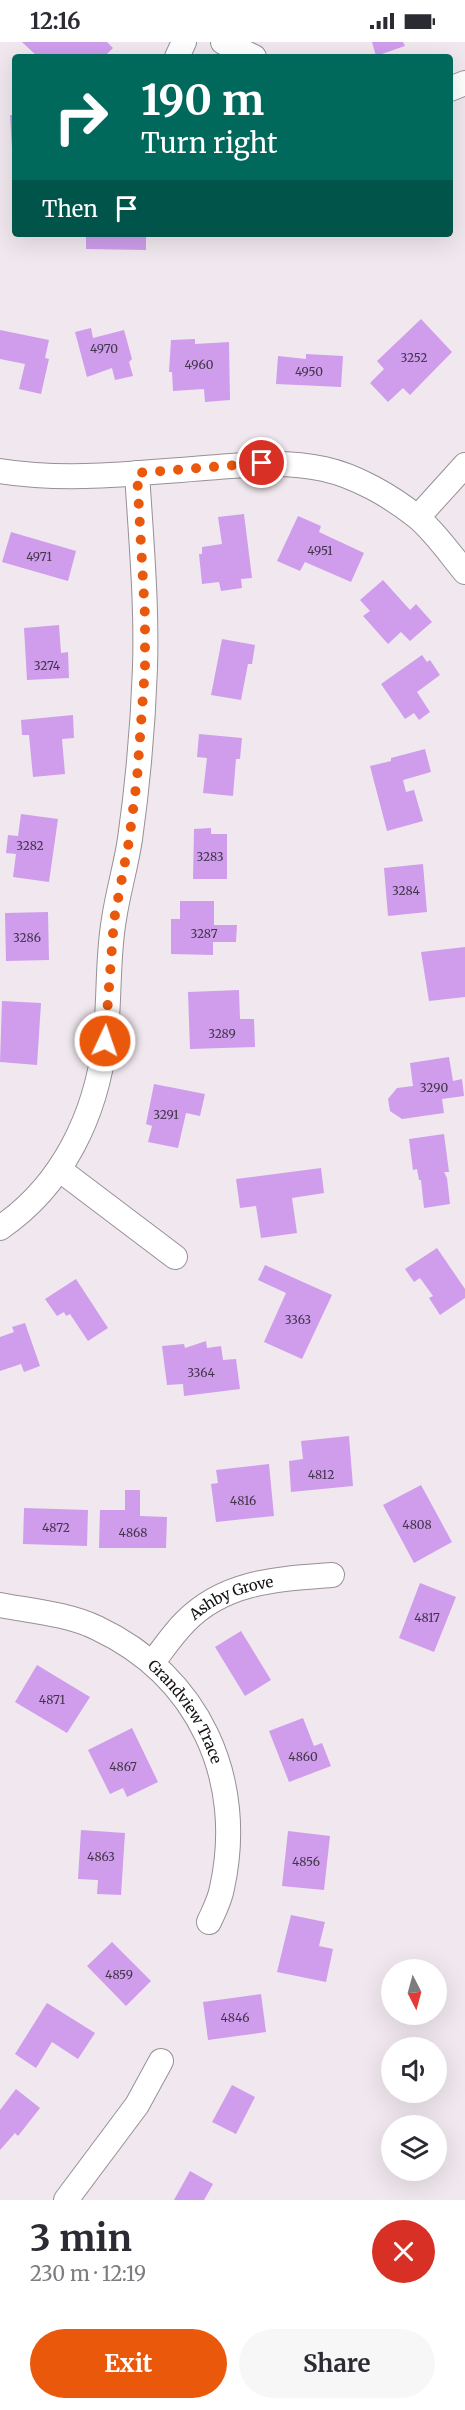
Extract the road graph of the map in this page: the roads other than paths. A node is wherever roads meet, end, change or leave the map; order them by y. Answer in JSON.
{"nodes":[{"id":1,"x":223,"y":42,"type":"edge"},
{"id":2,"x":248,"y":54,"type":"edge"},
{"id":3,"x":465,"y":465,"type":"edge"},
{"id":4,"x":0,"y":471,"type":"edge"},
{"id":5,"x":137,"y":473,"type":"junction"},
{"id":6,"x":418,"y":518,"type":"junction"},
{"id":7,"x":465,"y":572,"type":"edge"},
{"id":8,"x":60,"y":1170,"type":"junction"},
{"id":9,"x":0,"y":1228,"type":"edge"},
{"id":10,"x":175,"y":1257,"type":"dead end"},
{"id":11,"x":332,"y":1575,"type":"dead end"},
{"id":12,"x":0,"y":1605,"type":"edge"},
{"id":13,"x":153,"y":1662,"type":"junction"},
{"id":14,"x":209,"y":1923,"type":"dead end"},
{"id":15,"x":161,"y":2061,"type":"dead end"},
{"id":16,"x":66,"y":2200,"type":"edge"}],
"edges":[{"from":1,"to":2,"type":"street"},
{"from":3,"to":6,"type":"street"},
{"from":4,"to":5,"type":"street"},
{"from":5,"to":6,"type":"street"},
{"from":5,"to":8,"type":"street"},
{"from":6,"to":7,"type":"street"},
{"from":8,"to":9,"type":"street"},
{"from":8,"to":10,"type":"street"},
{"from":11,"to":13,"type":"street","name":"Ashby Grove"},
{"from":12,"to":13,"type":"street","name":"Grandview Trace"},
{"from":13,"to":14,"type":"street","name":"Grandview Trace"},
{"from":15,"to":16,"type":"street"}]}
